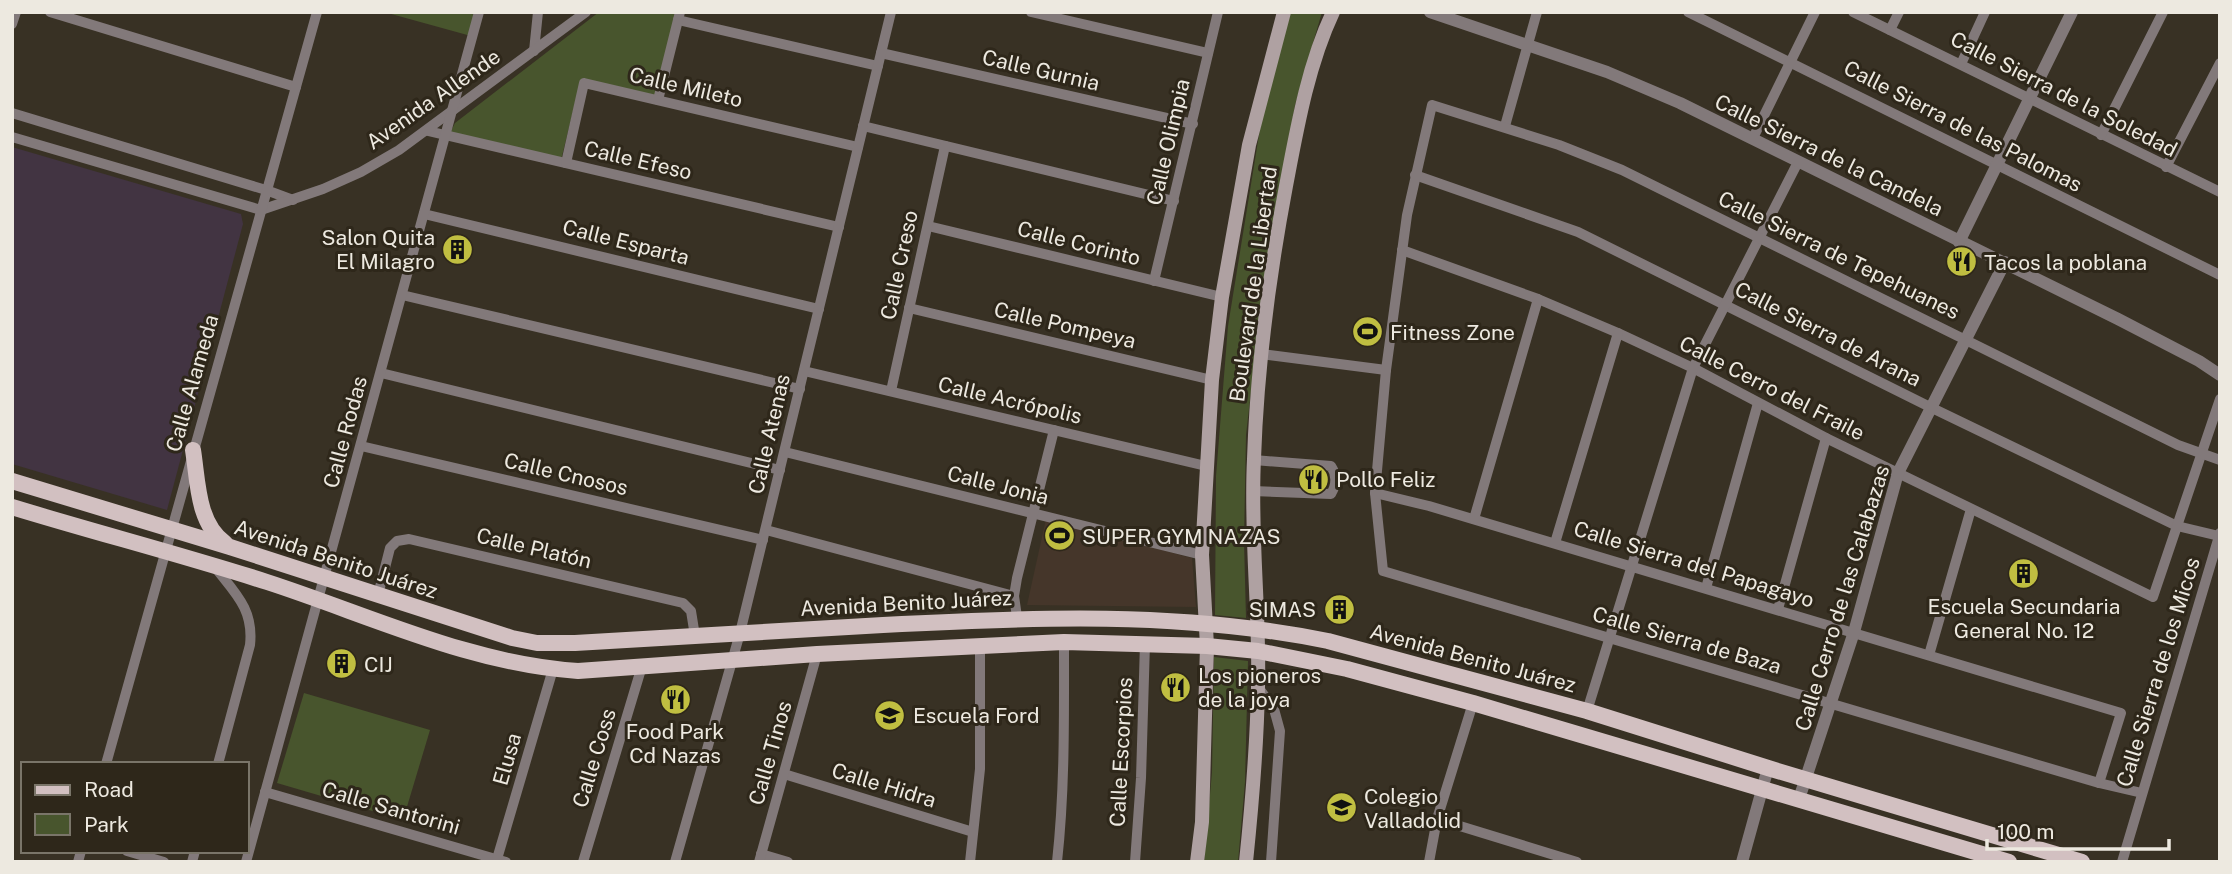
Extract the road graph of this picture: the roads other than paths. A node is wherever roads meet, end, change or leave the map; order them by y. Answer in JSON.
{"nodes":[{"id":1,"x":16,"y":12,"type":"edge"},
{"id":2,"x":50,"y":12,"type":"edge"},
{"id":3,"x":317,"y":12,"type":"edge"},
{"id":4,"x":479,"y":12,"type":"edge"},
{"id":5,"x":538,"y":12,"type":"edge"},
{"id":6,"x":586,"y":12,"type":"edge"},
{"id":7,"x":891,"y":12,"type":"edge"},
{"id":8,"x":1031,"y":12,"type":"edge"},
{"id":9,"x":1218,"y":12,"type":"edge"},
{"id":10,"x":1284,"y":12,"type":"edge"},
{"id":11,"x":1333,"y":12,"type":"edge"},
{"id":12,"x":1430,"y":12,"type":"edge"},
{"id":13,"x":1537,"y":12,"type":"edge"},
{"id":14,"x":1688,"y":12,"type":"edge"},
{"id":15,"x":1815,"y":12,"type":"edge"},
{"id":16,"x":1853,"y":12,"type":"edge"},
{"id":17,"x":1899,"y":12,"type":"edge"},
{"id":18,"x":1986,"y":12,"type":"edge"},
{"id":19,"x":2072,"y":12,"type":"edge"},
{"id":20,"x":2164,"y":12,"type":"edge"},
{"id":21,"x":679,"y":16,"type":"edge"},
{"id":22,"x":12,"y":24,"type":"edge"},
{"id":23,"x":1890,"y":30,"type":"junction"},
{"id":24,"x":1527,"y":44,"type":"junction"},
{"id":25,"x":534,"y":51,"type":"junction"},
{"id":26,"x":1208,"y":52,"type":"junction"},
{"id":27,"x":881,"y":53,"type":"junction"},
{"id":28,"x":1791,"y":61,"type":"junction"},
{"id":29,"x":2220,"y":63,"type":"edge"},
{"id":30,"x":1961,"y":64,"type":"junction"},
{"id":31,"x":878,"y":66,"type":"junction"},
{"id":32,"x":296,"y":87,"type":"junction"},
{"id":33,"x":2030,"y":98,"type":"junction"},
{"id":34,"x":658,"y":100,"type":"junction"},
{"id":35,"x":453,"y":110,"type":"junction"},
{"id":36,"x":12,"y":113,"type":"edge"},
{"id":37,"x":1193,"y":124,"type":"junction"},
{"id":38,"x":1505,"y":126,"type":"junction"},
{"id":39,"x":863,"y":127,"type":"junction"},
{"id":40,"x":428,"y":131,"type":"junction"},
{"id":41,"x":446,"y":135,"type":"junction"},
{"id":42,"x":2101,"y":135,"type":"junction"},
{"id":43,"x":12,"y":137,"type":"edge"},
{"id":44,"x":1753,"y":138,"type":"junction"},
{"id":45,"x":945,"y":146,"type":"junction"},
{"id":46,"x":858,"y":147,"type":"junction"},
{"id":47,"x":1798,"y":162,"type":"junction"},
{"id":48,"x":566,"y":163,"type":"junction"},
{"id":49,"x":1998,"y":166,"type":"junction"},
{"id":50,"x":2166,"y":167,"type":"junction"},
{"id":51,"x":1415,"y":175,"type":"junction"},
{"id":52,"x":267,"y":190,"type":"junction"},
{"id":53,"x":2220,"y":192,"type":"edge"},
{"id":54,"x":293,"y":200,"type":"junction"},
{"id":55,"x":1174,"y":201,"type":"junction"},
{"id":56,"x":261,"y":210,"type":"junction"},
{"id":57,"x":424,"y":214,"type":"junction"},
{"id":58,"x":928,"y":226,"type":"junction"},
{"id":59,"x":839,"y":227,"type":"junction"},
{"id":60,"x":1759,"y":237,"type":"junction"},
{"id":61,"x":1959,"y":242,"type":"junction"},
{"id":62,"x":1402,"y":250,"type":"junction"},
{"id":63,"x":2005,"y":262,"type":"junction"},
{"id":64,"x":2220,"y":275,"type":"edge"},
{"id":65,"x":1154,"y":281,"type":"junction"},
{"id":66,"x":402,"y":295,"type":"junction"},
{"id":67,"x":1222,"y":297,"type":"junction"},
{"id":68,"x":1538,"y":299,"type":"junction"},
{"id":69,"x":1724,"y":304,"type":"junction"},
{"id":70,"x":909,"y":308,"type":"junction"},
{"id":71,"x":819,"y":309,"type":"junction"},
{"id":72,"x":1618,"y":332,"type":"junction"},
{"id":73,"x":1966,"y":339,"type":"junction"},
{"id":74,"x":1261,"y":354,"type":"junction"},
{"id":75,"x":2199,"y":361,"type":"junction"},
{"id":76,"x":2220,"y":366,"type":"edge"},
{"id":77,"x":1693,"y":368,"type":"junction"},
{"id":78,"x":804,"y":370,"type":"junction"},
{"id":79,"x":1386,"y":370,"type":"junction"},
{"id":80,"x":381,"y":373,"type":"junction"},
{"id":81,"x":2220,"y":375,"type":"edge"},
{"id":82,"x":1212,"y":380,"type":"junction"},
{"id":83,"x":800,"y":389,"type":"junction"},
{"id":84,"x":891,"y":391,"type":"junction"},
{"id":85,"x":2220,"y":399,"type":"edge"},
{"id":86,"x":1758,"y":402,"type":"junction"},
{"id":87,"x":1930,"y":407,"type":"junction"},
{"id":88,"x":1054,"y":430,"type":"junction"},
{"id":89,"x":1826,"y":438,"type":"junction"},
{"id":90,"x":361,"y":446,"type":"junction"},
{"id":91,"x":193,"y":450,"type":"junction"},
{"id":92,"x":785,"y":452,"type":"junction"},
{"id":93,"x":2201,"y":454,"type":"junction"},
{"id":94,"x":1254,"y":460,"type":"junction"},
{"id":95,"x":2220,"y":460,"type":"edge"},
{"id":96,"x":1206,"y":466,"type":"junction"},
{"id":97,"x":780,"y":470,"type":"junction"},
{"id":98,"x":1898,"y":473,"type":"junction"},
{"id":99,"x":12,"y":481,"type":"edge"},
{"id":100,"x":1253,"y":491,"type":"junction"},
{"id":101,"x":1375,"y":493,"type":"junction"},
{"id":102,"x":12,"y":507,"type":"edge"},
{"id":103,"x":1971,"y":509,"type":"junction"},
{"id":104,"x":1034,"y":514,"type":"junction"},
{"id":105,"x":1474,"y":519,"type":"junction"},
{"id":106,"x":2177,"y":526,"type":"junction"},
{"id":107,"x":171,"y":529,"type":"junction"},
{"id":108,"x":765,"y":535,"type":"junction"},
{"id":109,"x":2219,"y":535,"type":"edge"},
{"id":110,"x":1555,"y":543,"type":"junction"},
{"id":111,"x":230,"y":547,"type":"junction"},
{"id":112,"x":163,"y":553,"type":"junction"},
{"id":113,"x":1202,"y":555,"type":"junction"},
{"id":114,"x":214,"y":566,"type":"junction"},
{"id":115,"x":1632,"y":566,"type":"junction"},
{"id":116,"x":325,"y":578,"type":"junction"},
{"id":117,"x":1706,"y":588,"type":"junction"},
{"id":118,"x":378,"y":595,"type":"junction"},
{"id":119,"x":1014,"y":596,"type":"junction"},
{"id":120,"x":319,"y":600,"type":"junction"},
{"id":121,"x":1777,"y":609,"type":"junction"},
{"id":122,"x":1017,"y":618,"type":"junction"},
{"id":123,"x":1207,"y":624,"type":"junction"},
{"id":124,"x":1256,"y":628,"type":"junction"},
{"id":125,"x":1854,"y":632,"type":"junction"},
{"id":126,"x":740,"y":633,"type":"junction"},
{"id":127,"x":695,"y":636,"type":"junction"},
{"id":128,"x":1610,"y":637,"type":"junction"},
{"id":129,"x":1064,"y":642,"type":"junction"},
{"id":130,"x":1145,"y":643,"type":"junction"},
{"id":131,"x":980,"y":646,"type":"junction"},
{"id":132,"x":1207,"y":646,"type":"junction"},
{"id":133,"x":1258,"y":651,"type":"junction"},
{"id":134,"x":817,"y":654,"type":"junction"},
{"id":135,"x":1929,"y":655,"type":"junction"},
{"id":136,"x":733,"y":659,"type":"junction"},
{"id":137,"x":642,"y":666,"type":"junction"},
{"id":138,"x":553,"y":669,"type":"junction"},
{"id":139,"x":1258,"y":687,"type":"junction"},
{"id":140,"x":1831,"y":702,"type":"junction"},
{"id":141,"x":1473,"y":703,"type":"junction"},
{"id":142,"x":1587,"y":711,"type":"junction"},
{"id":143,"x":107,"y":762,"type":"edge"},
{"id":144,"x":219,"y":762,"type":"edge"},
{"id":145,"x":1768,"y":768,"type":"junction"},
{"id":146,"x":784,"y":774,"type":"junction"},
{"id":147,"x":1805,"y":779,"type":"junction"},
{"id":148,"x":2099,"y":783,"type":"junction"},
{"id":149,"x":1762,"y":788,"type":"junction"},
{"id":150,"x":265,"y":792,"type":"junction"},
{"id":151,"x":2142,"y":793,"type":"junction"},
{"id":152,"x":1799,"y":799,"type":"junction"},
{"id":153,"x":1437,"y":819,"type":"junction"},
{"id":154,"x":974,"y":832,"type":"junction"},
{"id":155,"x":134,"y":853,"type":"edge"},
{"id":156,"x":760,"y":858,"type":"edge"},
{"id":157,"x":501,"y":860,"type":"edge"},
{"id":158,"x":164,"y":862,"type":"edge"},
{"id":159,"x":246,"y":862,"type":"edge"},
{"id":160,"x":583,"y":862,"type":"edge"},
{"id":161,"x":675,"y":862,"type":"edge"},
{"id":162,"x":789,"y":862,"type":"edge"},
{"id":163,"x":970,"y":862,"type":"edge"},
{"id":164,"x":1057,"y":862,"type":"edge"},
{"id":165,"x":1135,"y":862,"type":"edge"},
{"id":166,"x":1197,"y":862,"type":"edge"},
{"id":167,"x":1246,"y":862,"type":"edge"},
{"id":168,"x":1271,"y":862,"type":"edge"},
{"id":169,"x":1429,"y":862,"type":"edge"},
{"id":170,"x":1577,"y":862,"type":"edge"},
{"id":171,"x":1742,"y":862,"type":"edge"},
{"id":172,"x":2009,"y":862,"type":"edge"},
{"id":173,"x":2082,"y":862,"type":"edge"},
{"id":174,"x":2122,"y":862,"type":"edge"}],
"edges":[{"from":1,"to":22,"type":"street"},
{"from":2,"to":32,"type":"street"},
{"from":3,"to":32,"type":"street","name":"Calle Alameda"},
{"from":4,"to":35,"type":"street","name":"Calle Rodas"},
{"from":5,"to":25,"type":"street"},
{"from":6,"to":25,"type":"street","name":"Avenida Allende"},
{"from":7,"to":27,"type":"street","name":"Calle Atenas"},
{"from":8,"to":26,"type":"street"},
{"from":9,"to":26,"type":"street","name":"Calle Olimpia"},
{"from":10,"to":67,"type":"main road","name":"Boulevard de la Libertad"},
{"from":11,"to":74,"type":"main road","name":"Boulevard de la Libertad"},
{"from":12,"to":24,"type":"street","name":"Calle Sierra de la Candela"},
{"from":13,"to":24,"type":"street"},
{"from":14,"to":28,"type":"street","name":"Calle Sierra de las Palomas"},
{"from":15,"to":28,"type":"street"},
{"from":16,"to":23,"type":"street","name":"Calle Sierra de la Soledad"},
{"from":17,"to":23,"type":"street"},
{"from":18,"to":30,"type":"street"},
{"from":19,"to":33,"type":"street"},
{"from":20,"to":42,"type":"street"},
{"from":21,"to":31,"type":"street"},
{"from":21,"to":34,"type":"street"},
{"from":23,"to":30,"type":"street","name":"Calle Sierra de la Soledad"},
{"from":24,"to":38,"type":"street"},
{"from":24,"to":44,"type":"street","name":"Calle Sierra de la Candela"},
{"from":25,"to":35,"type":"street","name":"Avenida Allende"},
{"from":26,"to":37,"type":"street","name":"Calle Olimpia"},
{"from":27,"to":31,"type":"street","name":"Calle Atenas"},
{"from":27,"to":37,"type":"street","name":"Calle Gurnia"},
{"from":28,"to":44,"type":"street"},
{"from":28,"to":49,"type":"street","name":"Calle Sierra de las Palomas"},
{"from":29,"to":50,"type":"street"},
{"from":30,"to":33,"type":"street","name":"Calle Sierra de la Soledad"},
{"from":31,"to":39,"type":"street","name":"Calle Atenas"},
{"from":32,"to":52,"type":"street","name":"Calle Alameda"},
{"from":33,"to":42,"type":"street","name":"Calle Sierra de la Soledad"},
{"from":33,"to":49,"type":"street"},
{"from":34,"to":46,"type":"street","name":"Calle Mileto"},
{"from":34,"to":48,"type":"street","name":"Calle Mileto"},
{"from":35,"to":40,"type":"street","name":"Avenida Allende"},
{"from":35,"to":41,"type":"street","name":"Calle Rodas"},
{"from":36,"to":52,"type":"street"},
{"from":37,"to":55,"type":"street","name":"Calle Olimpia"},
{"from":38,"to":51,"type":"street","name":"Calle Sierra de Tepehuanes"},
{"from":38,"to":60,"type":"street","name":"Calle Sierra de Tepehuanes"},
{"from":39,"to":45,"type":"street"},
{"from":39,"to":46,"type":"street","name":"Calle Atenas"},
{"from":40,"to":41,"type":"street","name":"Calle Efeso"},
{"from":40,"to":54,"type":"street","name":"Avenida Allende"},
{"from":41,"to":48,"type":"street","name":"Calle Efeso"},
{"from":41,"to":57,"type":"street","name":"Calle Rodas"},
{"from":42,"to":50,"type":"street","name":"Calle Sierra de la Soledad"},
{"from":43,"to":56,"type":"street"},
{"from":44,"to":47,"type":"street","name":"Calle Sierra de la Candela"},
{"from":45,"to":55,"type":"street"},
{"from":45,"to":58,"type":"street","name":"Calle Creso"},
{"from":46,"to":59,"type":"street","name":"Calle Atenas"},
{"from":47,"to":60,"type":"street"},
{"from":47,"to":61,"type":"street","name":"Calle Sierra de la Candela"},
{"from":48,"to":59,"type":"street","name":"Calle Efeso"},
{"from":49,"to":61,"type":"street"},
{"from":49,"to":64,"type":"street","name":"Calle Sierra de las Palomas"},
{"from":50,"to":53,"type":"street","name":"Calle Sierra de la Soledad"},
{"from":51,"to":62,"type":"street"},
{"from":51,"to":69,"type":"street","name":"Calle Sierra de Arana"},
{"from":52,"to":54,"type":"street"},
{"from":52,"to":56,"type":"street","name":"Calle Alameda"},
{"from":54,"to":56,"type":"street","name":"Avenida Allende"},
{"from":55,"to":65,"type":"street","name":"Calle Olimpia"},
{"from":56,"to":91,"type":"street","name":"Calle Alameda"},
{"from":57,"to":66,"type":"street","name":"Calle Rodas"},
{"from":57,"to":71,"type":"street","name":"Calle Esparta"},
{"from":58,"to":65,"type":"street","name":"Calle Corinto"},
{"from":58,"to":70,"type":"street","name":"Calle Creso"},
{"from":59,"to":71,"type":"street","name":"Calle Atenas"},
{"from":60,"to":69,"type":"street"},
{"from":60,"to":73,"type":"street","name":"Calle Sierra de Tepehuanes"},
{"from":61,"to":63,"type":"street","name":"Calle Sierra de la Candela"},
{"from":62,"to":68,"type":"street","name":"Calle Cerro del Fraile"},
{"from":62,"to":79,"type":"street"},
{"from":63,"to":73,"type":"street","name":"Calle Cerro de las Calabazas"},
{"from":63,"to":75,"type":"street","name":"Calle Sierra de la Candela"},
{"from":65,"to":67,"type":"street","name":"Calle Corinto"},
{"from":66,"to":80,"type":"street","name":"Calle Rodas"},
{"from":66,"to":83,"type":"street"},
{"from":67,"to":82,"type":"main road","name":"Boulevard de la Libertad"},
{"from":68,"to":72,"type":"street","name":"Calle Cerro del Fraile"},
{"from":68,"to":105,"type":"street"},
{"from":69,"to":77,"type":"street"},
{"from":69,"to":87,"type":"street","name":"Calle Sierra de Arana"},
{"from":70,"to":82,"type":"street","name":"Calle Pompeya"},
{"from":70,"to":84,"type":"street","name":"Calle Creso"},
{"from":71,"to":78,"type":"street","name":"Calle Atenas"},
{"from":72,"to":77,"type":"street","name":"Calle Cerro del Fraile"},
{"from":72,"to":110,"type":"street"},
{"from":73,"to":87,"type":"street","name":"Calle Cerro de las Calabazas"},
{"from":73,"to":93,"type":"street","name":"Calle Sierra de Tepehuanes"},
{"from":74,"to":79,"type":"street"},
{"from":74,"to":94,"type":"main road","name":"Boulevard de la Libertad"},
{"from":75,"to":76,"type":"street","name":"Calle Sierra de la Candela"},
{"from":75,"to":81,"type":"street","name":"Calle Sierra de la Candela"},
{"from":77,"to":86,"type":"street","name":"Calle Cerro del Fraile"},
{"from":77,"to":115,"type":"street"},
{"from":78,"to":83,"type":"street","name":"Calle Atenas"},
{"from":78,"to":84,"type":"street","name":"Calle Acrópolis"},
{"from":79,"to":101,"type":"street"},
{"from":80,"to":90,"type":"street","name":"Calle Rodas"},
{"from":80,"to":97,"type":"street"},
{"from":82,"to":96,"type":"main road","name":"Boulevard de la Libertad"},
{"from":83,"to":92,"type":"street","name":"Calle Atenas"},
{"from":84,"to":88,"type":"street","name":"Calle Acrópolis"},
{"from":85,"to":93,"type":"street"},
{"from":86,"to":89,"type":"street","name":"Calle Cerro del Fraile"},
{"from":86,"to":117,"type":"street"},
{"from":87,"to":98,"type":"street","name":"Calle Cerro de las Calabazas"},
{"from":87,"to":106,"type":"street","name":"Calle Sierra de Arana"},
{"from":88,"to":96,"type":"street","name":"Calle Acrópolis"},
{"from":88,"to":104,"type":"street"},
{"from":89,"to":98,"type":"street","name":"Calle Cerro del Fraile"},
{"from":89,"to":121,"type":"street"},
{"from":90,"to":108,"type":"street","name":"Calle Cnosos"},
{"from":90,"to":116,"type":"street","name":"Calle Rodas"},
{"from":91,"to":107,"type":"street","name":"Calle Alameda"},
{"from":91,"to":111,"type":"main road"},
{"from":92,"to":97,"type":"street","name":"Calle Atenas"},
{"from":92,"to":104,"type":"street","name":"Calle Jonia"},
{"from":93,"to":95,"type":"street","name":"Calle Sierra de Tepehuanes"},
{"from":93,"to":106,"type":"street"},
{"from":94,"to":100,"type":"main road","name":"Boulevard de la Libertad"},
{"from":94,"to":100,"type":"street"},
{"from":96,"to":113,"type":"main road","name":"Boulevard de la Libertad"},
{"from":97,"to":108,"type":"street","name":"Calle Atenas"},
{"from":98,"to":103,"type":"street","name":"Calle Cerro del Fraile"},
{"from":98,"to":125,"type":"street","name":"Calle Cerro de las Calabazas"},
{"from":99,"to":107,"type":"main road","name":"Avenida Benito Juárez"},
{"from":100,"to":124,"type":"main road","name":"Boulevard de la Libertad"},
{"from":101,"to":105,"type":"street","name":"Calle Sierra del Papagayo"},
{"from":101,"to":128,"type":"street","name":"Calle Sierra de Baza"},
{"from":102,"to":112,"type":"main road","name":"Avenida Benito Juárez"},
{"from":103,"to":106,"type":"street","name":"Calle Cerro del Fraile"},
{"from":103,"to":135,"type":"street"},
{"from":104,"to":113,"type":"street","name":"Calle Jonia"},
{"from":104,"to":119,"type":"street"},
{"from":105,"to":110,"type":"street","name":"Calle Sierra del Papagayo"},
{"from":106,"to":109,"type":"street","name":"Calle Sierra de Arana"},
{"from":107,"to":111,"type":"main road","name":"Avenida Benito Juárez"},
{"from":107,"to":112,"type":"street","name":"Calle Alameda"},
{"from":108,"to":119,"type":"street","name":"Calle Cnosos"},
{"from":108,"to":126,"type":"street","name":"Calle Atenas"},
{"from":109,"to":151,"type":"street","name":"Calle Sierra de los Micos"},
{"from":110,"to":115,"type":"street","name":"Calle Sierra del Papagayo"},
{"from":111,"to":116,"type":"main road","name":"Avenida Benito Juárez"},
{"from":112,"to":114,"type":"main road","name":"Avenida Benito Juárez"},
{"from":112,"to":143,"type":"street","name":"Calle Alameda"},
{"from":113,"to":123,"type":"main road","name":"Boulevard de la Libertad"},
{"from":114,"to":120,"type":"main road","name":"Avenida Benito Juárez"},
{"from":114,"to":144,"type":"street"},
{"from":115,"to":117,"type":"street","name":"Calle Sierra del Papagayo"},
{"from":115,"to":128,"type":"street"},
{"from":116,"to":118,"type":"main road","name":"Avenida Benito Juárez"},
{"from":116,"to":120,"type":"street","name":"Calle Rodas"},
{"from":117,"to":121,"type":"street","name":"Calle Sierra del Papagayo"},
{"from":118,"to":127,"type":"main road","name":"Avenida Benito Juárez"},
{"from":118,"to":127,"type":"street","name":"Calle Platón"},
{"from":119,"to":122,"type":"street"},
{"from":120,"to":138,"type":"main road","name":"Avenida Benito Juárez"},
{"from":120,"to":150,"type":"street","name":"Calle Rodas"},
{"from":121,"to":125,"type":"street","name":"Calle Sierra del Papagayo"},
{"from":122,"to":123,"type":"main road","name":"Avenida Benito Juárez"},
{"from":122,"to":126,"type":"main road","name":"Avenida Benito Juárez"},
{"from":123,"to":124,"type":"main road","name":"Avenida Benito Juárez"},
{"from":123,"to":132,"type":"main road","name":"Boulevard de la Libertad"},
{"from":124,"to":133,"type":"main road","name":"Boulevard de la Libertad"},
{"from":124,"to":142,"type":"main road","name":"Avenida Benito Juárez"},
{"from":125,"to":135,"type":"street","name":"Calle Sierra del Papagayo"},
{"from":125,"to":140,"type":"street","name":"Calle Cerro de las Calabazas"},
{"from":126,"to":127,"type":"main road","name":"Avenida Benito Juárez"},
{"from":126,"to":136,"type":"street","name":"Calle Atenas"},
{"from":128,"to":140,"type":"street","name":"Calle Sierra de Baza"},
{"from":128,"to":142,"type":"street"},
{"from":129,"to":130,"type":"main road","name":"Avenida Benito Juárez"},
{"from":129,"to":131,"type":"main road","name":"Avenida Benito Juárez"},
{"from":129,"to":164,"type":"street"},
{"from":130,"to":132,"type":"main road","name":"Avenida Benito Juárez"},
{"from":130,"to":165,"type":"street","name":"Calle Escorpios"},
{"from":131,"to":134,"type":"main road","name":"Avenida Benito Juárez"},
{"from":131,"to":154,"type":"street"},
{"from":132,"to":133,"type":"main road","name":"Avenida Benito Juárez"},
{"from":132,"to":166,"type":"main road","name":"Boulevard de la Libertad"},
{"from":133,"to":139,"type":"main road","name":"Boulevard de la Libertad"},
{"from":133,"to":141,"type":"main road","name":"Avenida Benito Juárez"},
{"from":134,"to":136,"type":"main road","name":"Avenida Benito Juárez"},
{"from":134,"to":146,"type":"street","name":"Calle Tinos"},
{"from":135,"to":148,"type":"street","name":"Calle Sierra del Papagayo"},
{"from":136,"to":137,"type":"main road","name":"Avenida Benito Juárez"},
{"from":136,"to":161,"type":"street","name":"Calle Atenas"},
{"from":137,"to":138,"type":"main road","name":"Avenida Benito Juárez"},
{"from":137,"to":160,"type":"street","name":"Calle Coss"},
{"from":138,"to":157,"type":"street","name":"Elusa"},
{"from":139,"to":167,"type":"main road","name":"Boulevard de la Libertad"},
{"from":139,"to":168,"type":"street"},
{"from":140,"to":147,"type":"street","name":"Calle Cerro de las Calabazas"},
{"from":140,"to":148,"type":"street","name":"Calle Sierra de Baza"},
{"from":141,"to":149,"type":"main road","name":"Avenida Benito Juárez"},
{"from":141,"to":153,"type":"street"},
{"from":142,"to":145,"type":"main road","name":"Avenida Benito Juárez"},
{"from":145,"to":147,"type":"main road","name":"Avenida Benito Juárez"},
{"from":145,"to":149,"type":"street"},
{"from":146,"to":154,"type":"street","name":"Calle Hidra"},
{"from":146,"to":156,"type":"street","name":"Calle Tinos"},
{"from":147,"to":152,"type":"street","name":"Calle Cerro de las Calabazas"},
{"from":147,"to":173,"type":"main road","name":"Avenida Benito Juárez"},
{"from":148,"to":151,"type":"street","name":"Calle Sierra de Baza"},
{"from":149,"to":152,"type":"main road","name":"Avenida Benito Juárez"},
{"from":149,"to":171,"type":"street"},
{"from":150,"to":157,"type":"street","name":"Calle Santorini"},
{"from":150,"to":159,"type":"street","name":"Calle Rodas"},
{"from":151,"to":174,"type":"street","name":"Calle Sierra de los Micos"},
{"from":152,"to":172,"type":"main road","name":"Avenida Benito Juárez"},
{"from":153,"to":169,"type":"street"},
{"from":153,"to":170,"type":"street"},
{"from":154,"to":163,"type":"street"},
{"from":155,"to":158,"type":"street"},
{"from":156,"to":162,"type":"street"}]}
